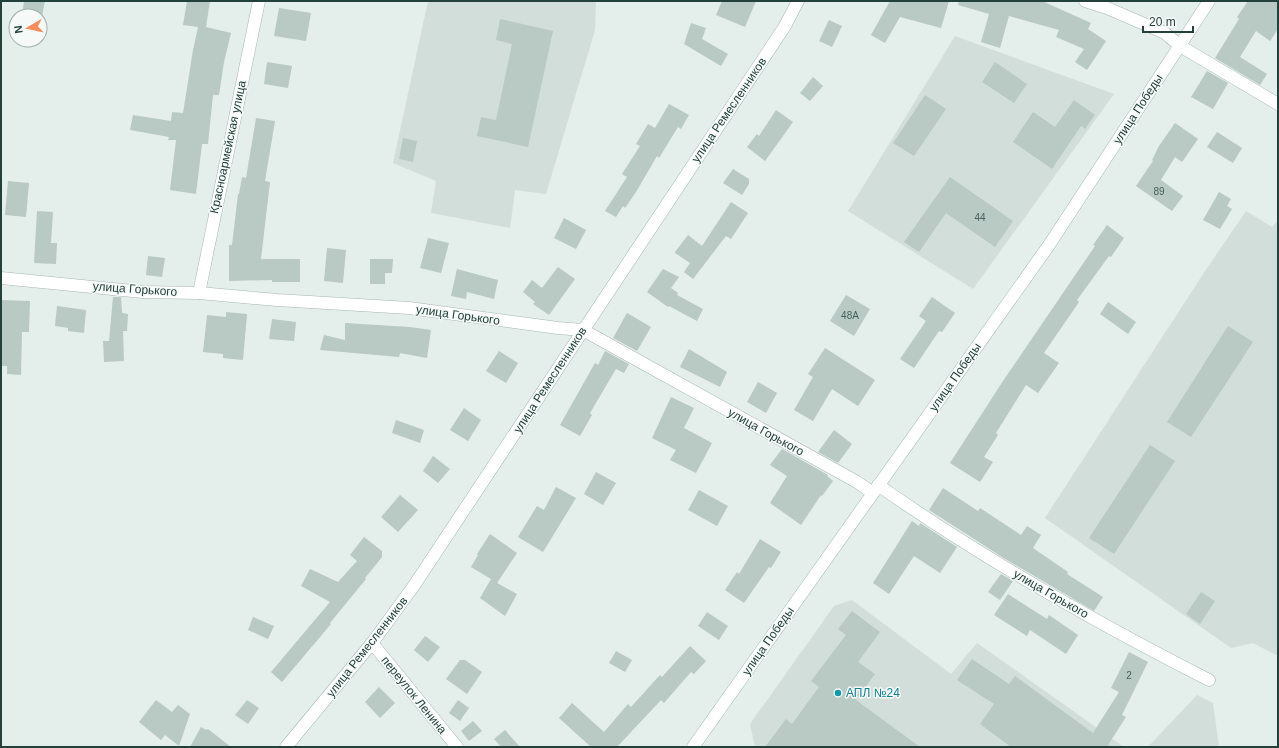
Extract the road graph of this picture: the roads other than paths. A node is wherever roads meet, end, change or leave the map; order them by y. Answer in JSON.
{"nodes":[{"id":1,"x":259,"y":1,"type":"edge"},
{"id":2,"x":798,"y":1,"type":"edge"},
{"id":3,"x":1085,"y":1,"type":"edge"},
{"id":4,"x":1209,"y":1,"type":"edge"},
{"id":5,"x":1180,"y":46,"type":"junction"},
{"id":6,"x":1278,"y":104,"type":"edge"},
{"id":7,"x":1,"y":278,"type":"edge"},
{"id":8,"x":199,"y":293,"type":"junction"},
{"id":9,"x":583,"y":330,"type":"junction"},
{"id":10,"x":875,"y":489,"type":"junction"},
{"id":11,"x":372,"y":643,"type":"junction"},
{"id":12,"x":1209,"y":680,"type":"dead end"},
{"id":13,"x":286,"y":747,"type":"edge"},
{"id":14,"x":457,"y":747,"type":"edge"},
{"id":15,"x":692,"y":747,"type":"edge"}],
"edges":[{"from":1,"to":8,"type":"street","name":"Красноармейская улица"},
{"from":2,"to":9,"type":"street","name":"улица Ремесленников"},
{"from":3,"to":5,"type":"street"},
{"from":4,"to":5,"type":"street","name":"улица Победы"},
{"from":5,"to":6,"type":"street"},
{"from":5,"to":10,"type":"street","name":"улица Победы"},
{"from":7,"to":8,"type":"street","name":"улица Горького"},
{"from":8,"to":9,"type":"street","name":"улица Горького"},
{"from":9,"to":10,"type":"street","name":"улица Горького"},
{"from":9,"to":11,"type":"street","name":"улица Ремесленников"},
{"from":10,"to":12,"type":"street","name":"улица Горького"},
{"from":10,"to":15,"type":"street","name":"улица Победы"},
{"from":11,"to":13,"type":"street","name":"улица Ремесленников"},
{"from":11,"to":14,"type":"street","name":"переулок Ленина"}]}
